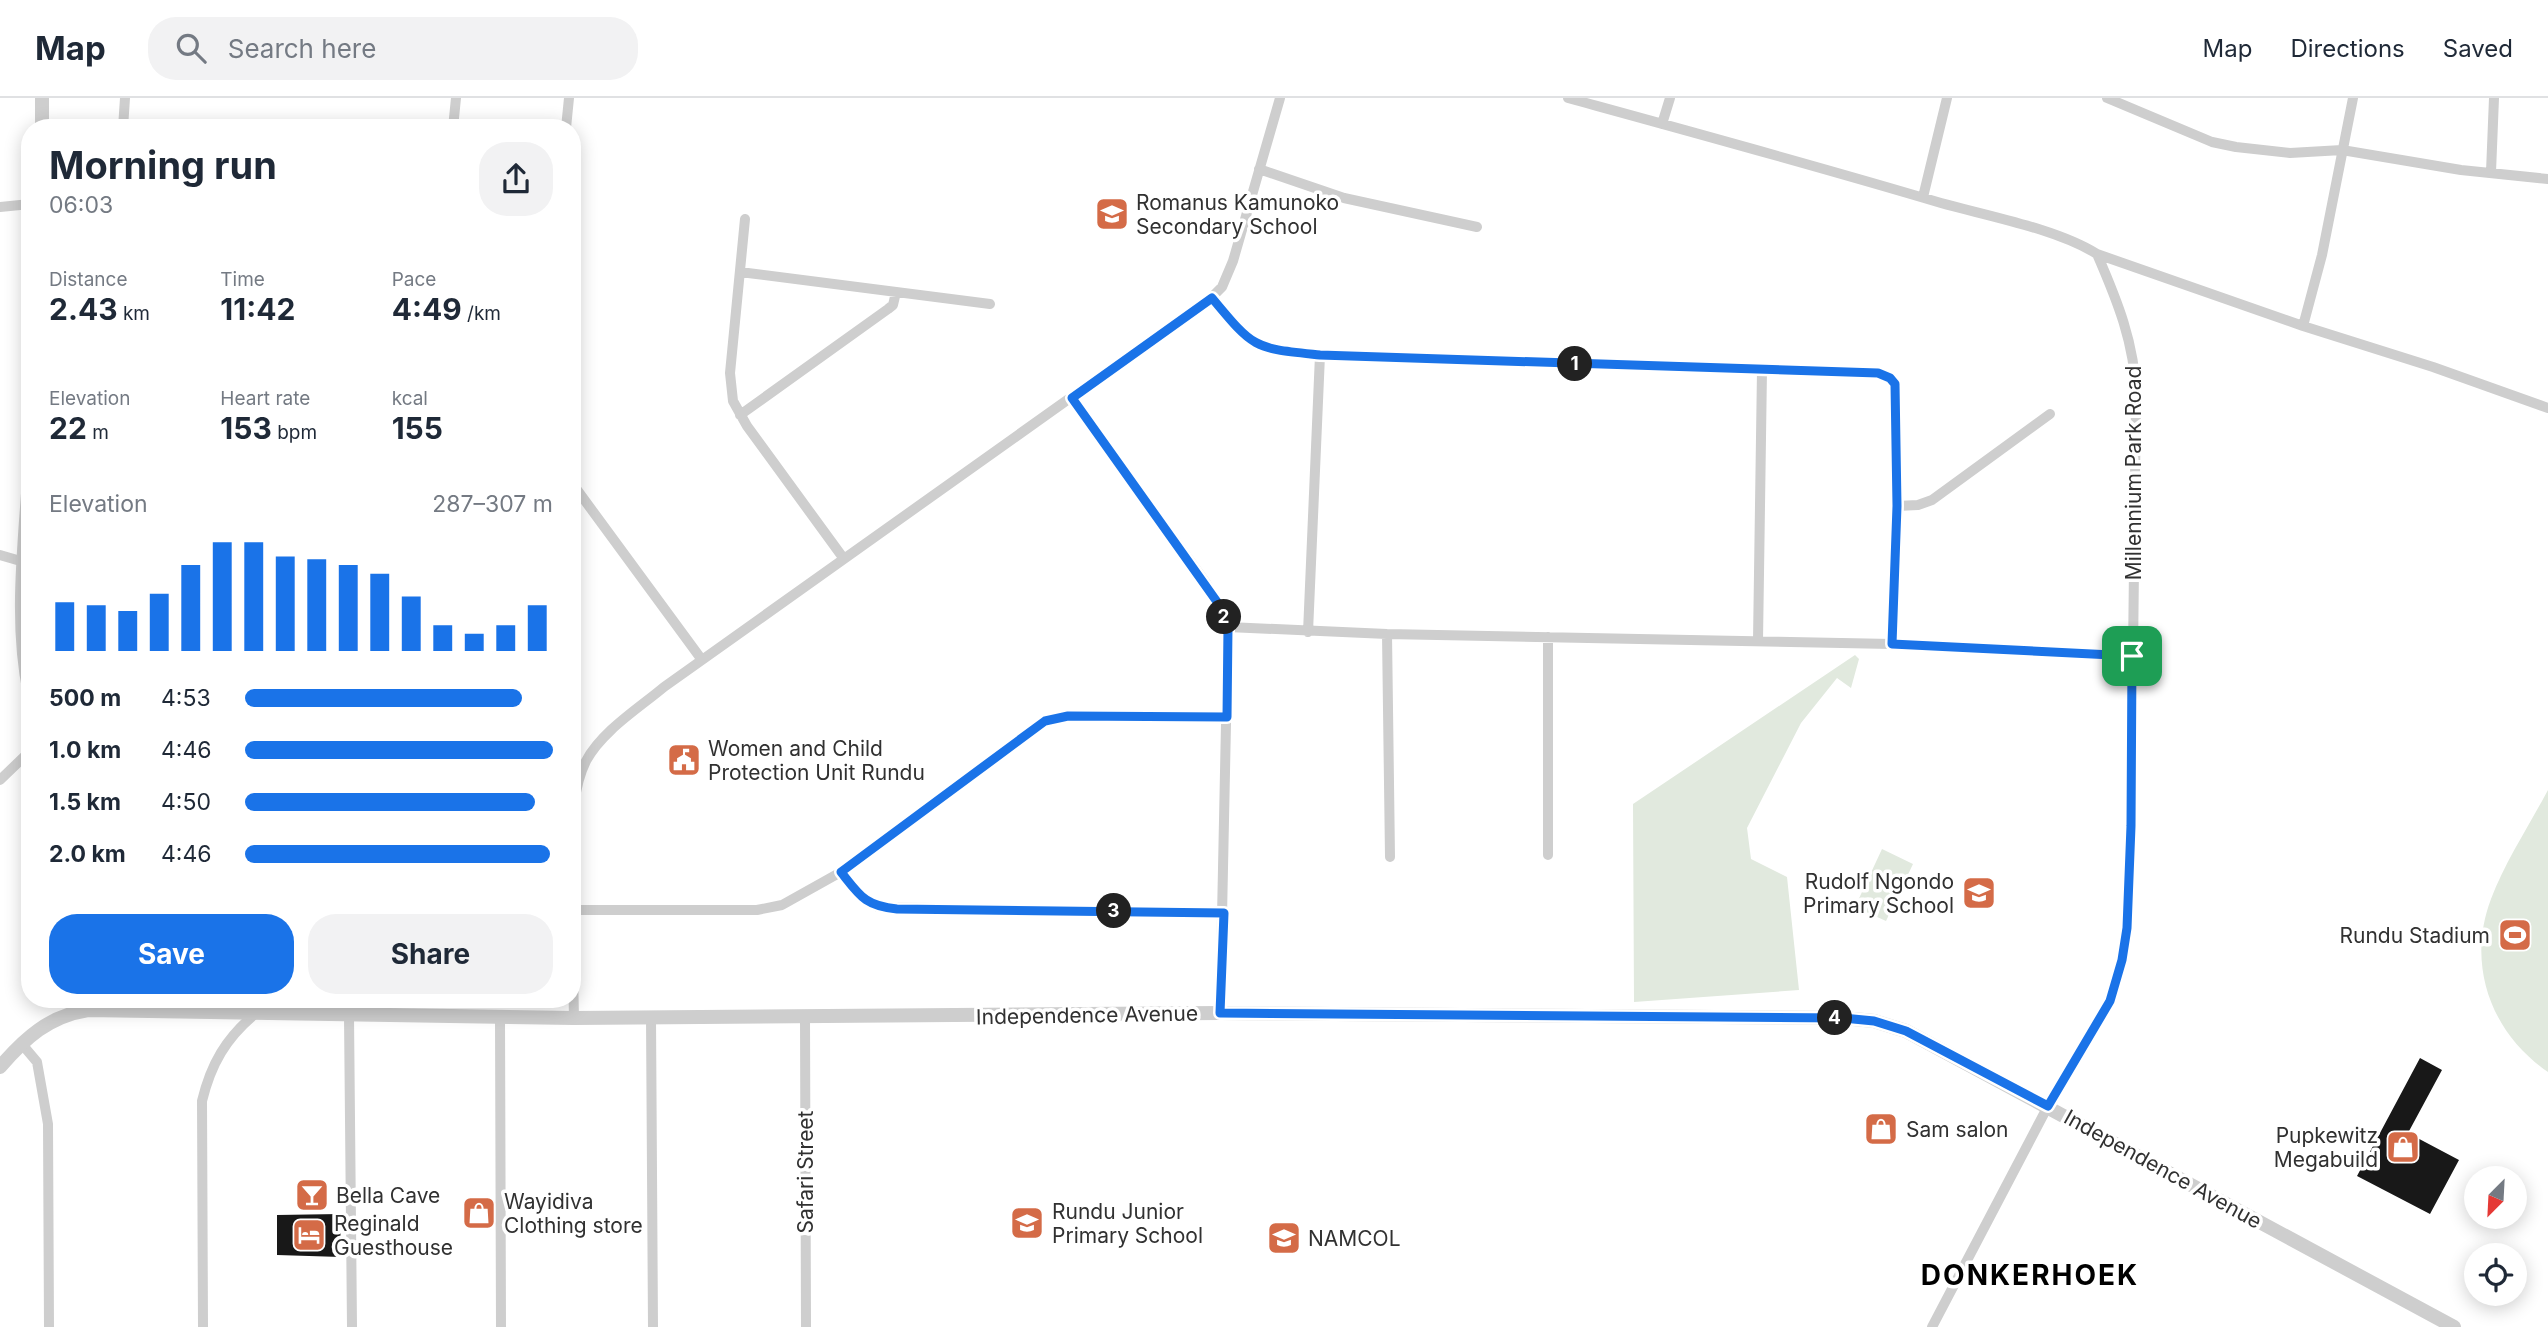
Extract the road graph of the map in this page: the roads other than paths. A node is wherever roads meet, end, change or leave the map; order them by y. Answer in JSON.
{"nodes":[{"id":1,"x":42,"y":98,"type":"edge"},
{"id":2,"x":125,"y":98,"type":"edge"},
{"id":3,"x":456,"y":98,"type":"edge"},
{"id":4,"x":569,"y":98,"type":"edge"},
{"id":5,"x":1280,"y":98,"type":"edge"},
{"id":6,"x":1568,"y":98,"type":"edge"},
{"id":7,"x":1670,"y":98,"type":"edge"},
{"id":8,"x":1947,"y":98,"type":"edge"},
{"id":9,"x":2107,"y":98,"type":"edge"},
{"id":10,"x":2494,"y":98,"type":"edge"},
{"id":11,"x":2350,"y":99,"type":"edge"},
{"id":12,"x":42,"y":119,"type":"edge"},
{"id":13,"x":124,"y":119,"type":"edge"},
{"id":14,"x":454,"y":119,"type":"edge"},
{"id":15,"x":567,"y":119,"type":"edge"},
{"id":16,"x":1662,"y":124,"type":"junction"},
{"id":17,"x":2342,"y":150,"type":"junction"},
{"id":18,"x":1259,"y":169,"type":"junction"},
{"id":19,"x":2491,"y":172,"type":"junction"},
{"id":20,"x":2548,"y":179,"type":"edge"},
{"id":21,"x":1923,"y":197,"type":"junction"},
{"id":22,"x":21,"y":205,"type":"edge"},
{"id":23,"x":0,"y":206,"type":"edge"},
{"id":24,"x":745,"y":219,"type":"dead end"},
{"id":25,"x":1477,"y":227,"type":"dead end"},
{"id":26,"x":2097,"y":254,"type":"junction"},
{"id":27,"x":740,"y":272,"type":"junction"},
{"id":28,"x":896,"y":292,"type":"junction"},
{"id":29,"x":1212,"y":298,"type":"junction"},
{"id":30,"x":990,"y":304,"type":"dead end"},
{"id":31,"x":2303,"y":326,"type":"junction"},
{"id":32,"x":1320,"y":355,"type":"junction"},
{"id":33,"x":1762,"y":370,"type":"junction"},
{"id":34,"x":1072,"y":398,"type":"junction"},
{"id":35,"x":2548,"y":408,"type":"edge"},
{"id":36,"x":2050,"y":414,"type":"dead end"},
{"id":37,"x":740,"y":415,"type":"junction"},
{"id":38,"x":581,"y":495,"type":"edge"},
{"id":39,"x":1897,"y":506,"type":"junction"},
{"id":40,"x":0,"y":555,"type":"edge"},
{"id":41,"x":845,"y":559,"type":"junction"},
{"id":42,"x":21,"y":561,"type":"edge"},
{"id":43,"x":1228,"y":627,"type":"junction"},
{"id":44,"x":1308,"y":632,"type":"junction"},
{"id":45,"x":1387,"y":634,"type":"junction"},
{"id":46,"x":1548,"y":637,"type":"junction"},
{"id":47,"x":1758,"y":641,"type":"junction"},
{"id":48,"x":1892,"y":644,"type":"junction"},
{"id":49,"x":2132,"y":656,"type":"junction"},
{"id":50,"x":702,"y":660,"type":"junction"},
{"id":51,"x":1227,"y":717,"type":"junction"},
{"id":52,"x":21,"y":760,"type":"edge"},
{"id":53,"x":581,"y":776,"type":"edge"},
{"id":54,"x":0,"y":780,"type":"edge"},
{"id":55,"x":1548,"y":855,"type":"dead end"},
{"id":56,"x":1390,"y":857,"type":"dead end"},
{"id":57,"x":841,"y":872,"type":"junction"},
{"id":58,"x":581,"y":910,"type":"edge"},
{"id":59,"x":1224,"y":913,"type":"junction"},
{"id":60,"x":253,"y":1008,"type":"edge"},
{"id":61,"x":574,"y":1008,"type":"edge"},
{"id":62,"x":1220,"y":1013,"type":"junction"},
{"id":63,"x":255,"y":1014,"type":"junction"},
{"id":64,"x":349,"y":1016,"type":"junction"},
{"id":65,"x":500,"y":1017,"type":"junction"},
{"id":66,"x":651,"y":1017,"type":"junction"},
{"id":67,"x":574,"y":1018,"type":"junction"},
{"id":68,"x":805,"y":1018,"type":"junction"},
{"id":69,"x":21,"y":1043,"type":"junction"},
{"id":70,"x":0,"y":1068,"type":"edge"},
{"id":71,"x":2048,"y":1106,"type":"junction"},
{"id":72,"x":49,"y":1327,"type":"edge"},
{"id":73,"x":203,"y":1327,"type":"edge"},
{"id":74,"x":352,"y":1327,"type":"edge"},
{"id":75,"x":501,"y":1327,"type":"edge"},
{"id":76,"x":653,"y":1327,"type":"edge"},
{"id":77,"x":806,"y":1327,"type":"edge"},
{"id":78,"x":1932,"y":1327,"type":"edge"},
{"id":79,"x":2454,"y":1327,"type":"edge"}],
"edges":[{"from":1,"to":12,"type":"street"},
{"from":2,"to":13,"type":"street"},
{"from":3,"to":14,"type":"street"},
{"from":4,"to":15,"type":"street"},
{"from":5,"to":18,"type":"street"},
{"from":6,"to":16,"type":"street"},
{"from":7,"to":16,"type":"street"},
{"from":8,"to":21,"type":"street"},
{"from":9,"to":17,"type":"street"},
{"from":10,"to":19,"type":"street"},
{"from":11,"to":17,"type":"street"},
{"from":16,"to":21,"type":"street"},
{"from":17,"to":19,"type":"street"},
{"from":17,"to":31,"type":"street"},
{"from":18,"to":25,"type":"street"},
{"from":18,"to":29,"type":"street"},
{"from":19,"to":20,"type":"street"},
{"from":21,"to":26,"type":"street"},
{"from":22,"to":23,"type":"street"},
{"from":24,"to":27,"type":"street"},
{"from":26,"to":31,"type":"street"},
{"from":26,"to":49,"type":"street","name":"Millennium Park Road"},
{"from":27,"to":28,"type":"street"},
{"from":27,"to":37,"type":"street"},
{"from":28,"to":30,"type":"street"},
{"from":28,"to":37,"type":"street"},
{"from":29,"to":32,"type":"street"},
{"from":29,"to":34,"type":"street"},
{"from":31,"to":35,"type":"street"},
{"from":32,"to":33,"type":"street"},
{"from":32,"to":44,"type":"street"},
{"from":33,"to":39,"type":"street"},
{"from":33,"to":47,"type":"street"},
{"from":34,"to":41,"type":"street"},
{"from":34,"to":43,"type":"street"},
{"from":36,"to":39,"type":"street"},
{"from":37,"to":41,"type":"street"},
{"from":38,"to":50,"type":"street"},
{"from":39,"to":48,"type":"street"},
{"from":40,"to":42,"type":"street"},
{"from":41,"to":50,"type":"street"},
{"from":43,"to":44,"type":"street"},
{"from":43,"to":51,"type":"street"},
{"from":44,"to":45,"type":"street"},
{"from":45,"to":46,"type":"street"},
{"from":45,"to":56,"type":"street"},
{"from":46,"to":47,"type":"street"},
{"from":46,"to":55,"type":"street"},
{"from":47,"to":48,"type":"street"},
{"from":48,"to":49,"type":"street"},
{"from":49,"to":71,"type":"street","name":"Millennium Park Road"},
{"from":50,"to":53,"type":"street"},
{"from":51,"to":57,"type":"street"},
{"from":51,"to":59,"type":"street"},
{"from":52,"to":54,"type":"street"},
{"from":57,"to":58,"type":"street"},
{"from":57,"to":59,"type":"street"},
{"from":59,"to":62,"type":"street"},
{"from":60,"to":63,"type":"street"},
{"from":61,"to":67,"type":"street"},
{"from":62,"to":68,"type":"street","name":"Independence Avenue"},
{"from":62,"to":71,"type":"street","name":"Independence Avenue"},
{"from":63,"to":64,"type":"street","name":"Independence Avenue"},
{"from":63,"to":69,"type":"street","name":"Independence Avenue"},
{"from":63,"to":73,"type":"street"},
{"from":64,"to":65,"type":"street","name":"Independence Avenue"},
{"from":64,"to":74,"type":"street"},
{"from":65,"to":67,"type":"street","name":"Independence Avenue"},
{"from":65,"to":75,"type":"street"},
{"from":66,"to":67,"type":"street","name":"Independence Avenue"},
{"from":66,"to":68,"type":"street","name":"Independence Avenue"},
{"from":66,"to":76,"type":"street"},
{"from":68,"to":77,"type":"street","name":"Safari Street"},
{"from":69,"to":70,"type":"street","name":"Independence Avenue"},
{"from":69,"to":72,"type":"street"},
{"from":71,"to":78,"type":"street","name":"Millennium Park Road"},
{"from":71,"to":79,"type":"street","name":"Independence Avenue"}]}
